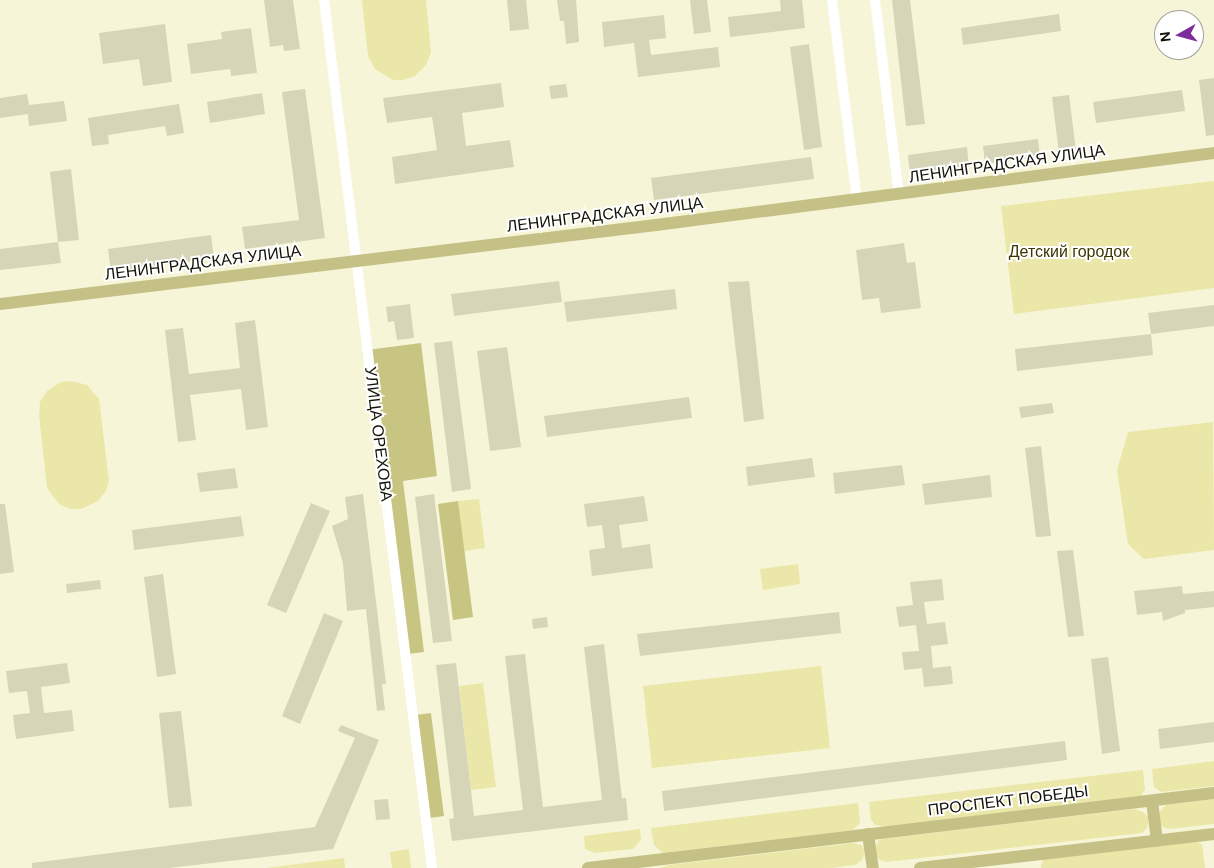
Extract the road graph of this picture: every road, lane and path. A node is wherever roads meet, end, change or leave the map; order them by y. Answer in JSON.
{"nodes":[{"id":1,"x":324,"y":0,"type":"edge"},
{"id":2,"x":832,"y":0,"type":"edge"},
{"id":3,"x":875,"y":0,"type":"edge"},
{"id":4,"x":1214,"y":153,"type":"edge"},
{"id":5,"x":899,"y":195,"type":"junction"},
{"id":6,"x":857,"y":200,"type":"junction"},
{"id":7,"x":356,"y":261,"type":"junction"},
{"id":8,"x":0,"y":304,"type":"edge"},
{"id":9,"x":1214,"y":793,"type":"edge"},
{"id":10,"x":1152,"y":801,"type":"junction"},
{"id":11,"x":868,"y":834,"type":"junction"},
{"id":12,"x":1214,"y":834,"type":"edge"},
{"id":13,"x":1156,"y":840,"type":"junction"},
{"id":14,"x":652,"y":864,"type":"edge"},
{"id":15,"x":432,"y":868,"type":"edge"},
{"id":16,"x":588,"y":868,"type":"edge"},
{"id":17,"x":873,"y":868,"type":"edge"},
{"id":18,"x":920,"y":868,"type":"edge"}],
"edges":[{"from":1,"to":7,"type":"street","name":"УЛИЦА ОРЕХОВА"},
{"from":2,"to":6,"type":"street"},
{"from":3,"to":5,"type":"street"},
{"from":4,"to":5,"type":"main road","name":"ЛЕНИНГРАДСКАЯ УЛИЦА"},
{"from":5,"to":6,"type":"main road","name":"ЛЕНИНГРАДСКАЯ УЛИЦА"},
{"from":6,"to":7,"type":"main road","name":"ЛЕНИНГРАДСКАЯ УЛИЦА"},
{"from":7,"to":8,"type":"main road","name":"ЛЕНИНГРАДСКАЯ УЛИЦА"},
{"from":7,"to":15,"type":"street","name":"УЛИЦА ОРЕХОВА"},
{"from":9,"to":10,"type":"main road","name":"ПРОСПЕКТ ПОБЕДЫ"},
{"from":10,"to":11,"type":"main road","name":"ПРОСПЕКТ ПОБЕДЫ"},
{"from":10,"to":13,"type":"main road"},
{"from":11,"to":14,"type":"main road","name":"ПРОСПЕКТ ПОБЕДЫ"},
{"from":11,"to":17,"type":"main road"},
{"from":12,"to":13,"type":"main road"},
{"from":13,"to":18,"type":"main road"},
{"from":14,"to":16,"type":"main road","name":"ПРОСПЕКТ ПОБЕДЫ"}]}
